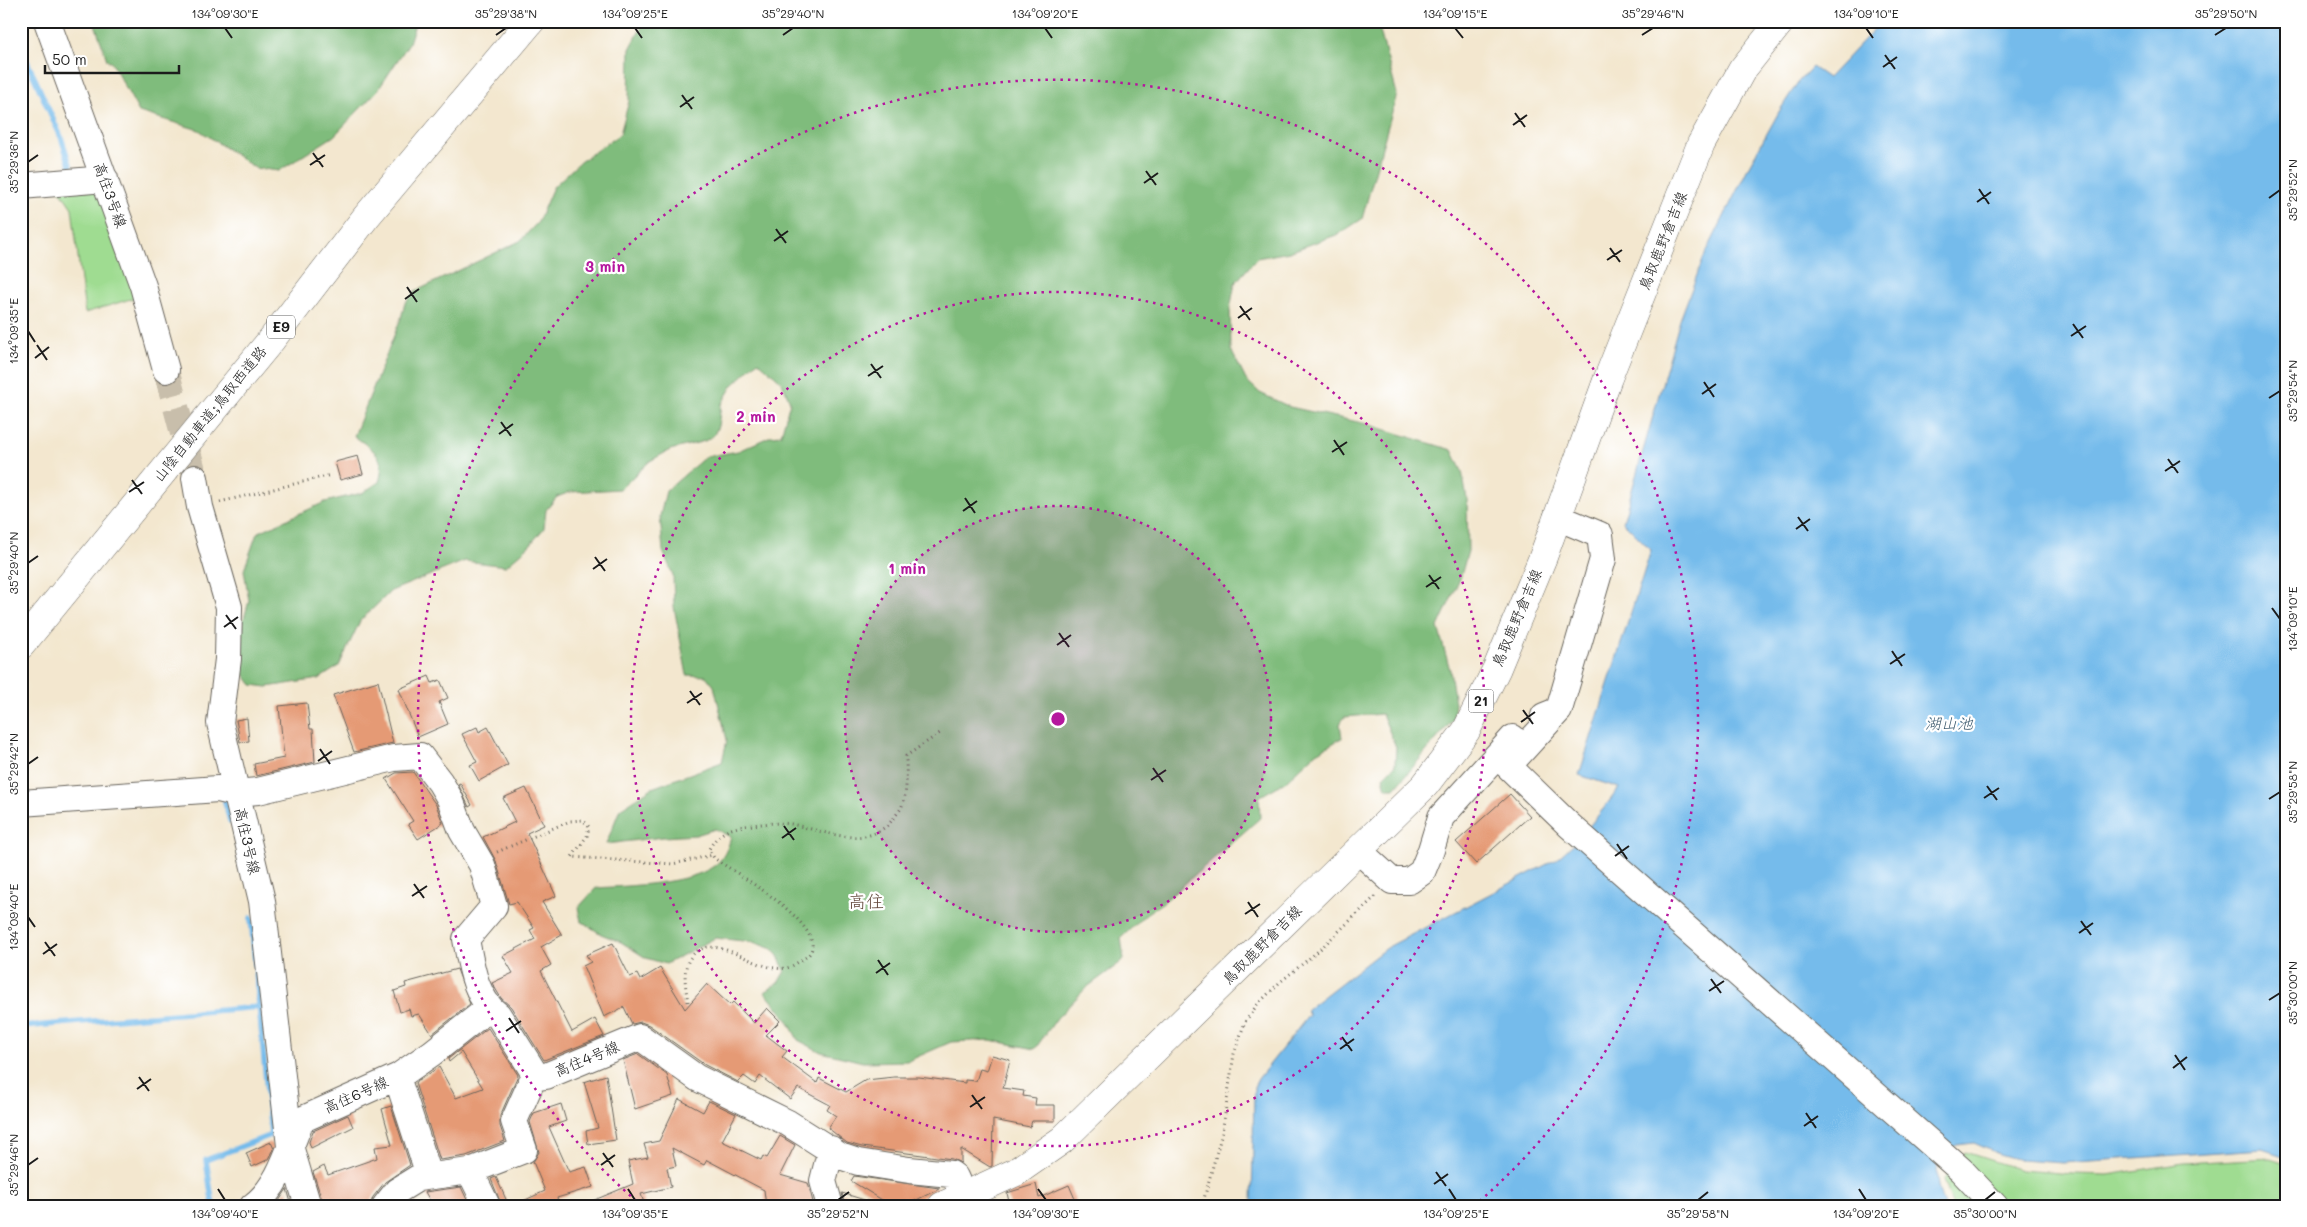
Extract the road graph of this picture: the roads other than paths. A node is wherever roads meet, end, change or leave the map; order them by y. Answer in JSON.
{"nodes":[{"id":1,"x":48,"y":21,"type":"edge"},
{"id":2,"x":506,"y":21,"type":"edge"},
{"id":3,"x":531,"y":21,"type":"edge"},
{"id":4,"x":1782,"y":21,"type":"edge"},
{"id":5,"x":105,"y":179,"type":"junction"},
{"id":6,"x":21,"y":186,"type":"edge"},
{"id":7,"x":166,"y":370,"type":"tunnel mouth"},
{"id":8,"x":195,"y":478,"type":"tunnel mouth"},
{"id":9,"x":1558,"y":517,"type":"junction"},
{"id":10,"x":24,"y":634,"type":"edge"},
{"id":11,"x":1559,"y":710,"type":"junction"},
{"id":12,"x":236,"y":793,"type":"junction"},
{"id":13,"x":21,"y":804,"type":"edge"},
{"id":14,"x":1358,"y":850,"type":"junction"},
{"id":15,"x":489,"y":1008,"type":"junction"},
{"id":16,"x":534,"y":1074,"type":"junction"},
{"id":17,"x":397,"y":1076,"type":"junction"},
{"id":18,"x":290,"y":1146,"type":"junction"},
{"id":19,"x":831,"y":1149,"type":"junction"},
{"id":20,"x":470,"y":1171,"type":"junction"},
{"id":21,"x":429,"y":1175,"type":"junction"},
{"id":22,"x":953,"y":1201,"type":"edge"},
{"id":23,"x":264,"y":1203,"type":"edge"},
{"id":24,"x":308,"y":1206,"type":"edge"},
{"id":25,"x":385,"y":1206,"type":"edge"},
{"id":26,"x":487,"y":1206,"type":"edge"},
{"id":27,"x":830,"y":1206,"type":"edge"},
{"id":28,"x":1995,"y":1206,"type":"edge"}],
"edges":[{"from":1,"to":5,"type":"street","name":"高住3号線"},
{"from":2,"to":10,"type":"main road","name":"山陰自動車道;鳥取西道路","number":"E9"},
{"from":3,"to":10,"type":"main road","name":"山陰自動車道;鳥取西道路","number":"E9"},
{"from":4,"to":9,"type":"main road","name":"鳥取鹿野倉吉線","number":"21"},
{"from":5,"to":6,"type":"street"},
{"from":5,"to":7,"type":"street","name":"高住3号線"},
{"from":8,"to":12,"type":"street","name":"高住3号線"},
{"from":9,"to":11,"type":"street"},
{"from":9,"to":14,"type":"main road","name":"鳥取鹿野倉吉線","number":"21"},
{"from":11,"to":14,"type":"street"},
{"from":11,"to":28,"type":"street"},
{"from":12,"to":13,"type":"street"},
{"from":12,"to":15,"type":"street","name":"高住4号線"},
{"from":12,"to":18,"type":"street","name":"高住3号線"},
{"from":14,"to":22,"type":"main road","name":"鳥取鹿野倉吉線","number":"21"},
{"from":15,"to":16,"type":"street","name":"高住4号線"},
{"from":15,"to":17,"type":"street","name":"高住6号線"},
{"from":16,"to":19,"type":"street","name":"高住4号線"},
{"from":16,"to":20,"type":"street"},
{"from":17,"to":18,"type":"street","name":"高住6号線"},
{"from":17,"to":21,"type":"street"},
{"from":18,"to":23,"type":"street","name":"高住6号線"},
{"from":18,"to":24,"type":"street","name":"高住3号線"},
{"from":19,"to":22,"type":"street","name":"高住4号線"},
{"from":19,"to":27,"type":"street"},
{"from":20,"to":21,"type":"street"},
{"from":20,"to":26,"type":"street"},
{"from":21,"to":25,"type":"street"}]}
